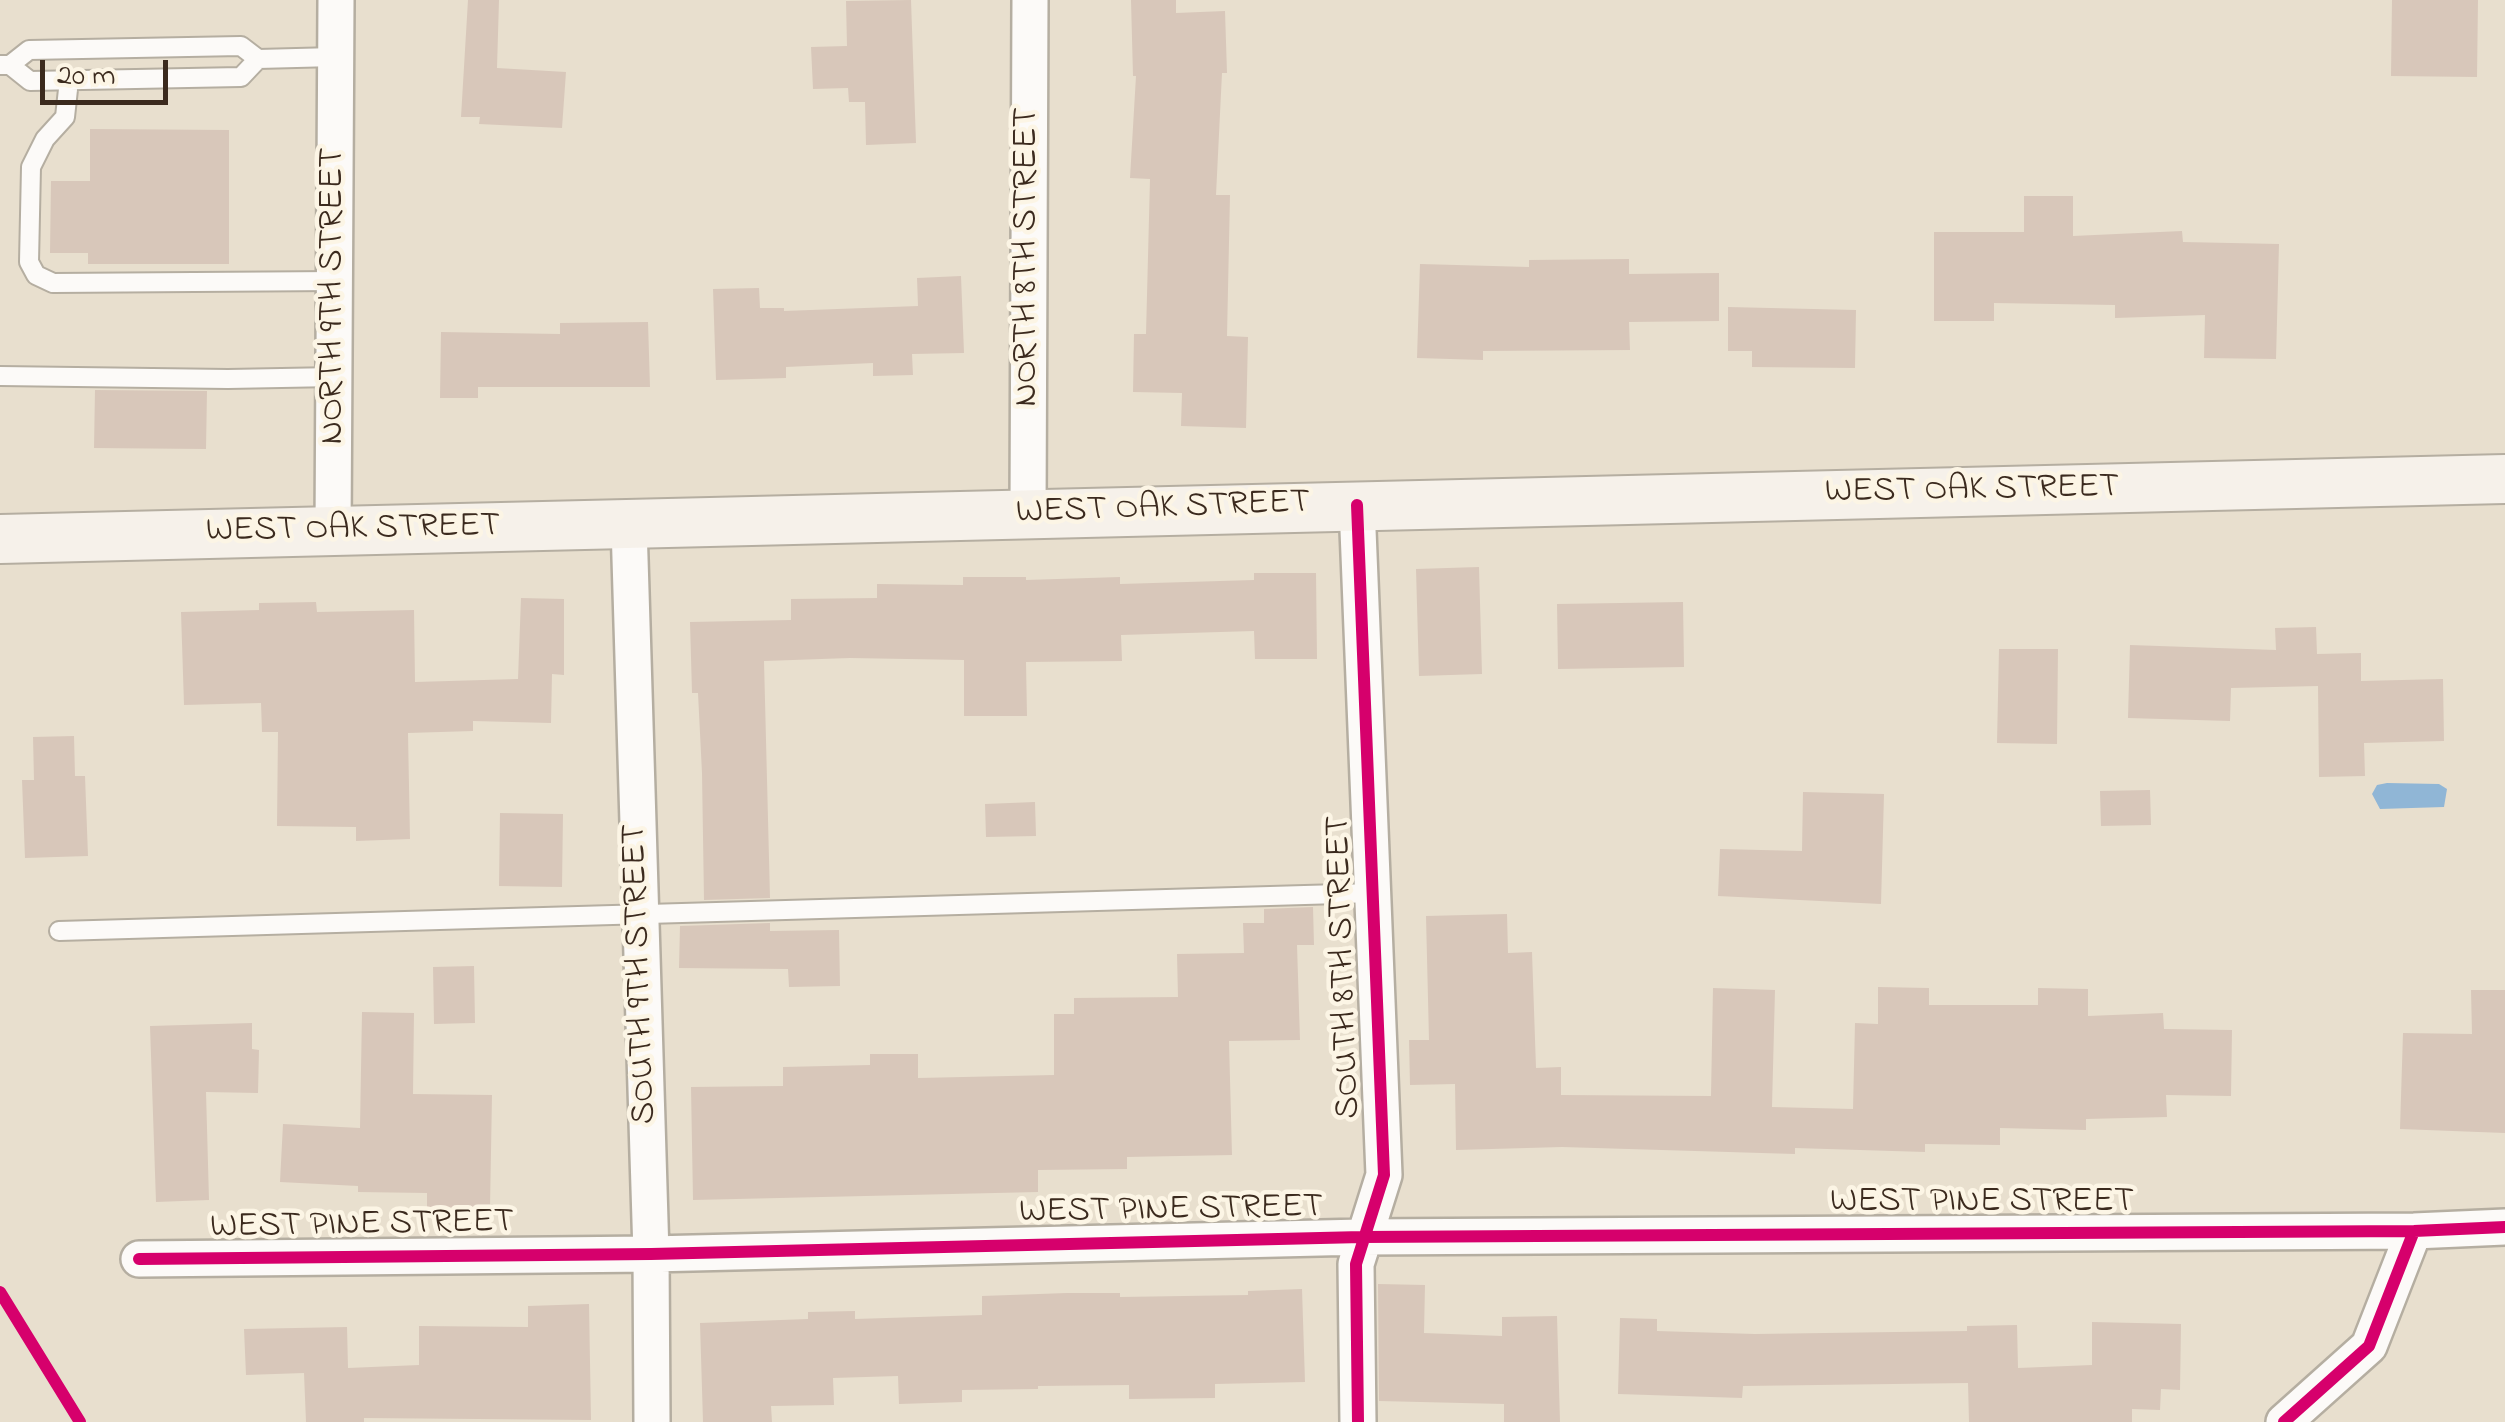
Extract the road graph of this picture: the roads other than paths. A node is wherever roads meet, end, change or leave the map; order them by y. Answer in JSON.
{"nodes":[{"id":1,"x":336,"y":0,"type":"edge"},
{"id":2,"x":1030,"y":0,"type":"edge"},
{"id":3,"x":335,"y":57,"type":"junction"},
{"id":4,"x":258,"y":59,"type":"junction"},
{"id":5,"x":5,"y":65,"type":"edge"},
{"id":6,"x":69,"y":80,"type":"junction"},
{"id":7,"x":336,"y":281,"type":"junction"},
{"id":8,"x":0,"y":376,"type":"edge"},
{"id":9,"x":335,"y":377,"type":"junction"},
{"id":10,"x":2505,"y":479,"type":"edge"},
{"id":11,"x":1357,"y":504,"type":"junction"},
{"id":12,"x":1028,"y":514,"type":"junction"},
{"id":13,"x":629,"y":525,"type":"junction"},
{"id":14,"x":333,"y":532,"type":"junction"},
{"id":15,"x":0,"y":539,"type":"edge"},
{"id":16,"x":1374,"y":893,"type":"junction"},
{"id":17,"x":639,"y":913,"type":"junction"},
{"id":18,"x":60,"y":931,"type":"dead end"},
{"id":19,"x":2505,"y":1227,"type":"edge"},
{"id":20,"x":2414,"y":1232,"type":"junction"},
{"id":21,"x":1362,"y":1237,"type":"junction"},
{"id":22,"x":651,"y":1254,"type":"junction"},
{"id":23,"x":139,"y":1259,"type":"dead end"},
{"id":24,"x":652,"y":1422,"type":"edge"},
{"id":25,"x":1358,"y":1422,"type":"edge"},
{"id":26,"x":2284,"y":1422,"type":"edge"}],
"edges":[{"from":1,"to":3,"type":"street","name":"NORTH 9TH STREET"},
{"from":2,"to":12,"type":"street","name":"NORTH 8TH STREET"},
{"from":3,"to":4,"type":"lane"},
{"from":3,"to":7,"type":"street","name":"NORTH 9TH STREET"},
{"from":4,"to":5,"type":"lane"},
{"from":4,"to":6,"type":"lane"},
{"from":5,"to":6,"type":"lane"},
{"from":6,"to":7,"type":"lane"},
{"from":7,"to":9,"type":"street","name":"NORTH 9TH STREET"},
{"from":8,"to":9,"type":"lane"},
{"from":9,"to":14,"type":"street","name":"NORTH 9TH STREET"},
{"from":10,"to":11,"type":"main road","name":"WEST OAK STREET"},
{"from":11,"to":12,"type":"main road","name":"WEST OAK STREET"},
{"from":11,"to":16,"type":"street","name":"SOUTH 8TH STREET"},
{"from":12,"to":13,"type":"main road","name":"WEST OAK STREET"},
{"from":13,"to":14,"type":"main road","name":"WEST OAK STREET"},
{"from":13,"to":17,"type":"street","name":"SOUTH 9TH STREET"},
{"from":14,"to":15,"type":"main road","name":"WEST OAK STREET"},
{"from":16,"to":17,"type":"lane"},
{"from":16,"to":21,"type":"street","name":"SOUTH 8TH STREET"},
{"from":17,"to":18,"type":"lane"},
{"from":17,"to":22,"type":"street","name":"SOUTH 9TH STREET"},
{"from":19,"to":20,"type":"street","name":"WEST PINE STREET"},
{"from":20,"to":21,"type":"street","name":"WEST PINE STREET"},
{"from":20,"to":26,"type":"street"},
{"from":21,"to":22,"type":"street","name":"WEST PINE STREET"},
{"from":21,"to":25,"type":"street","name":"SOUTH 8TH STREET"},
{"from":22,"to":23,"type":"street","name":"WEST PINE STREET"},
{"from":22,"to":24,"type":"street","name":"SOUTH 9TH STREET"}]}
